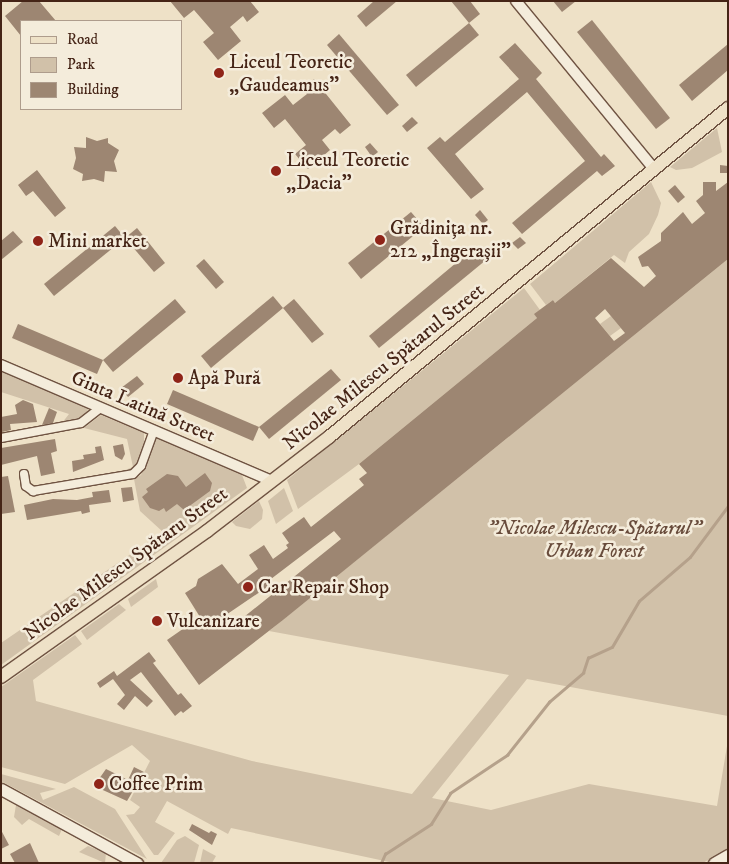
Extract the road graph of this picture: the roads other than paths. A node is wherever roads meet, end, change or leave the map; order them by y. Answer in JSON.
{"nodes":[{"id":1,"x":516,"y":1,"type":"edge"},
{"id":2,"x":728,"y":108,"type":"edge"},
{"id":3,"x":654,"y":169,"type":"junction"},
{"id":4,"x":1,"y":365,"type":"edge"},
{"id":5,"x":100,"y":408,"type":"junction"},
{"id":6,"x":154,"y":431,"type":"junction"},
{"id":7,"x":1,"y":438,"type":"edge"},
{"id":8,"x":24,"y":474,"type":"dead end"},
{"id":9,"x":272,"y":481,"type":"junction"},
{"id":10,"x":1,"y":677,"type":"edge"},
{"id":11,"x":1,"y":789,"type":"edge"},
{"id":12,"x":728,"y":855,"type":"edge"},
{"id":13,"x":137,"y":863,"type":"edge"},
{"id":14,"x":714,"y":863,"type":"edge"}],
"edges":[{"from":1,"to":3,"type":"street"},
{"from":2,"to":3,"type":"main road","name":"Nicolae Milescu Spătarul Street"},
{"from":3,"to":9,"type":"main road","name":"Nicolae Milescu Spătarul Street"},
{"from":4,"to":5,"type":"street","name":"Ginta Latină Street"},
{"from":5,"to":6,"type":"street","name":"Ginta Latină Street"},
{"from":5,"to":7,"type":"street"},
{"from":6,"to":8,"type":"street"},
{"from":6,"to":9,"type":"street","name":"Ginta Latină Street"},
{"from":9,"to":10,"type":"main road","name":"Nicolae Milescu Spătaru Street"},
{"from":11,"to":13,"type":"main road"},
{"from":12,"to":14,"type":"main road"}]}
